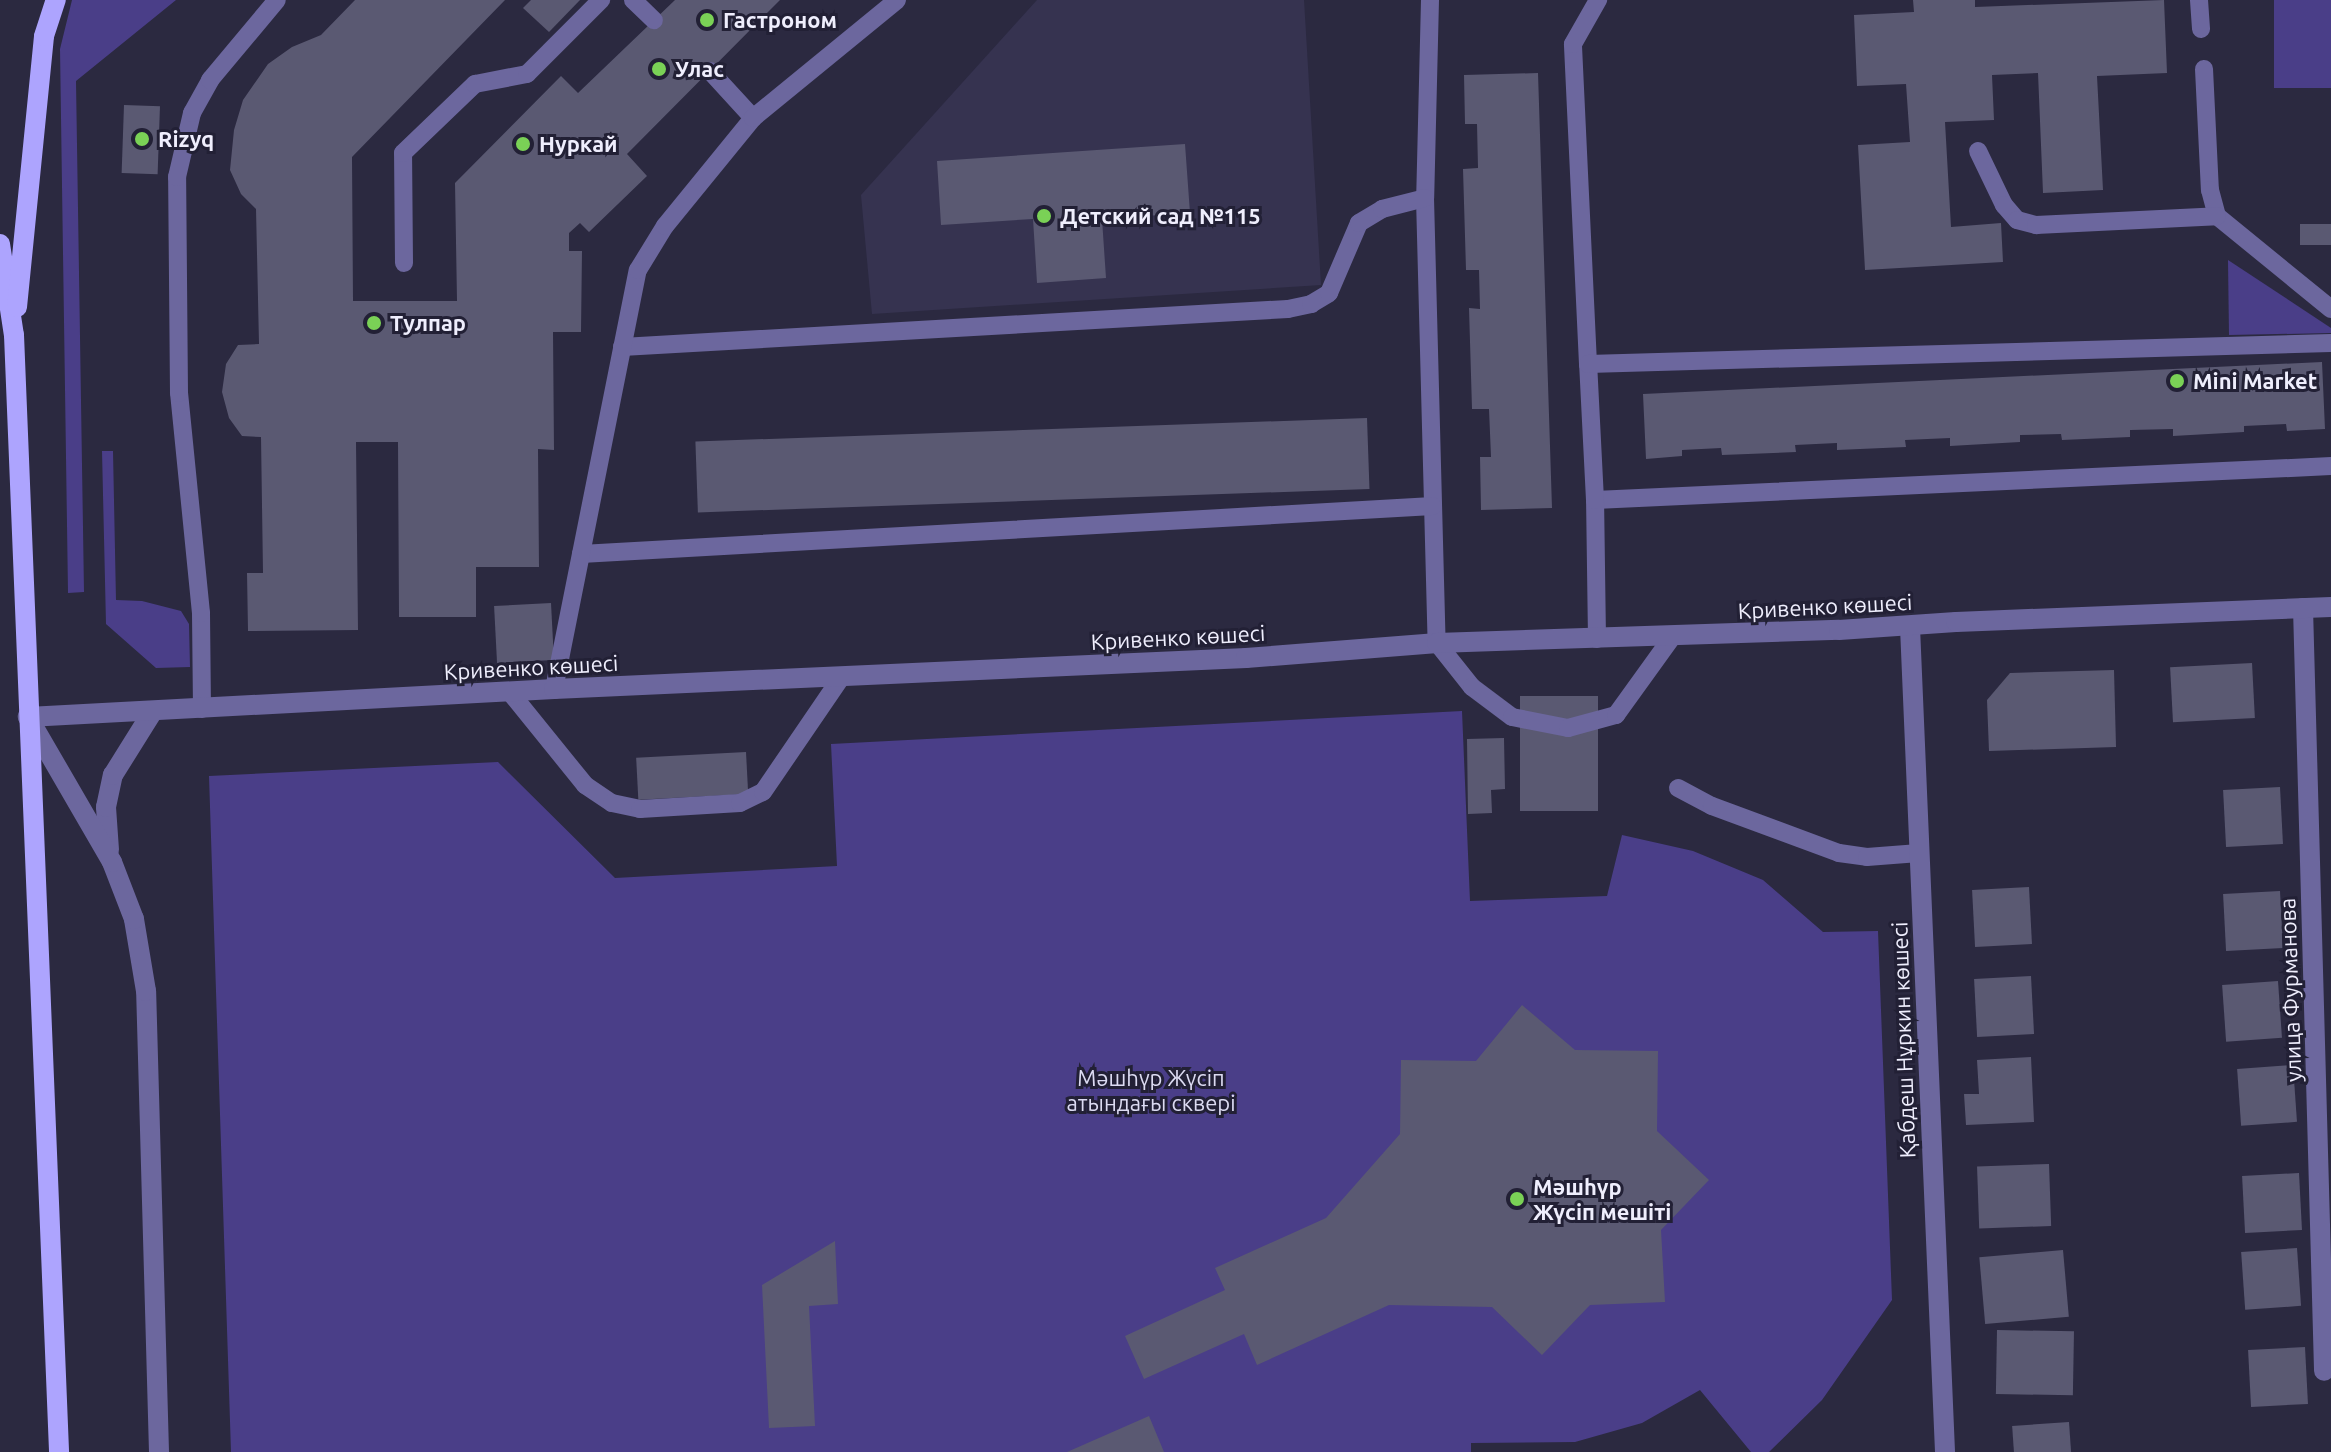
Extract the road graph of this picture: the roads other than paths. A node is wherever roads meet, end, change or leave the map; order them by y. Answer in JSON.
{"nodes":[{"id":1,"x":56,"y":0,"type":"edge"},
{"id":2,"x":277,"y":0,"type":"edge"},
{"id":3,"x":601,"y":0,"type":"edge"},
{"id":4,"x":633,"y":0,"type":"edge"},
{"id":5,"x":897,"y":0,"type":"edge"},
{"id":6,"x":1430,"y":0,"type":"edge"},
{"id":7,"x":1598,"y":0,"type":"edge"},
{"id":8,"x":2199,"y":0,"type":"edge"},
{"id":9,"x":654,"y":20,"type":"dead end"},
{"id":10,"x":2201,"y":29,"type":"dead end"},
{"id":11,"x":2204,"y":69,"type":"dead end"},
{"id":12,"x":710,"y":71,"type":"dead end"},
{"id":13,"x":753,"y":118,"type":"junction"},
{"id":14,"x":1978,"y":151,"type":"dead end"},
{"id":15,"x":1425,"y":198,"type":"junction"},
{"id":16,"x":2217,"y":216,"type":"junction"},
{"id":17,"x":0,"y":244,"type":"edge"},
{"id":18,"x":404,"y":263,"type":"dead end"},
{"id":19,"x":2331,"y":309,"type":"edge"},
{"id":20,"x":14,"y":335,"type":"junction"},
{"id":21,"x":2331,"y":343,"type":"edge"},
{"id":22,"x":622,"y":347,"type":"junction"},
{"id":23,"x":1588,"y":364,"type":"junction"},
{"id":24,"x":2331,"y":466,"type":"edge"},
{"id":25,"x":1595,"y":500,"type":"junction"},
{"id":26,"x":1433,"y":506,"type":"junction"},
{"id":27,"x":581,"y":554,"type":"junction"},
{"id":28,"x":2331,"y":607,"type":"edge"},
{"id":29,"x":2303,"y":608,"type":"junction"},
{"id":30,"x":1910,"y":627,"type":"junction"},
{"id":31,"x":1673,"y":636,"type":"junction"},
{"id":32,"x":1597,"y":639,"type":"junction"},
{"id":33,"x":1437,"y":643,"type":"junction"},
{"id":34,"x":842,"y":676,"type":"junction"},
{"id":35,"x":554,"y":689,"type":"junction"},
{"id":36,"x":509,"y":691,"type":"junction"},
{"id":37,"x":202,"y":709,"type":"junction"},
{"id":38,"x":153,"y":711,"type":"junction"},
{"id":39,"x":28,"y":717,"type":"junction"},
{"id":40,"x":1678,"y":788,"type":"dead end"},
{"id":41,"x":1919,"y":853,"type":"junction"},
{"id":42,"x":112,"y":862,"type":"junction"},
{"id":43,"x":2324,"y":1371,"type":"dead end"},
{"id":44,"x":59,"y":1452,"type":"edge"},
{"id":45,"x":159,"y":1452,"type":"edge"},
{"id":46,"x":1945,"y":1452,"type":"edge"}],
"edges":[{"from":1,"to":20,"type":"main road"},
{"from":2,"to":37,"type":"lane"},
{"from":3,"to":18,"type":"lane"},
{"from":4,"to":9,"type":"lane"},
{"from":5,"to":13,"type":"lane"},
{"from":6,"to":15,"type":"lane"},
{"from":7,"to":23,"type":"lane"},
{"from":8,"to":10,"type":"lane"},
{"from":11,"to":16,"type":"lane"},
{"from":12,"to":13,"type":"lane"},
{"from":13,"to":22,"type":"lane"},
{"from":14,"to":16,"type":"lane"},
{"from":15,"to":22,"type":"lane"},
{"from":15,"to":26,"type":"lane"},
{"from":16,"to":19,"type":"lane"},
{"from":17,"to":20,"type":"main road"},
{"from":20,"to":39,"type":"main road"},
{"from":21,"to":23,"type":"lane"},
{"from":22,"to":27,"type":"lane"},
{"from":23,"to":25,"type":"lane"},
{"from":24,"to":25,"type":"lane"},
{"from":25,"to":32,"type":"lane"},
{"from":26,"to":27,"type":"lane"},
{"from":26,"to":33,"type":"lane"},
{"from":27,"to":35,"type":"lane"},
{"from":28,"to":29,"type":"street","name":"Кривенко көшесі"},
{"from":29,"to":30,"type":"street","name":"Кривенко көшесі"},
{"from":29,"to":43,"type":"street","name":"улица Фурманова"},
{"from":30,"to":31,"type":"street","name":"Кривенко көшесі"},
{"from":30,"to":41,"type":"street","name":"Қабдеш Нұркин көшесі"},
{"from":31,"to":32,"type":"street","name":"Кривенко көшесі"},
{"from":31,"to":33,"type":"lane"},
{"from":32,"to":33,"type":"street","name":"Кривенко көшесі"},
{"from":33,"to":34,"type":"street","name":"Кривенко көшесі"},
{"from":34,"to":35,"type":"street","name":"Кривенко көшесі"},
{"from":34,"to":36,"type":"lane"},
{"from":35,"to":36,"type":"street","name":"Кривенко көшесі"},
{"from":36,"to":37,"type":"street","name":"Кривенко көшесі"},
{"from":37,"to":38,"type":"street","name":"Кривенко көшесі"},
{"from":38,"to":39,"type":"street","name":"Кривенко көшесі"},
{"from":38,"to":42,"type":"street"},
{"from":39,"to":42,"type":"street"},
{"from":39,"to":44,"type":"main road"},
{"from":40,"to":41,"type":"lane"},
{"from":41,"to":46,"type":"street","name":"Қабдеш Нұркин көшесі"},
{"from":42,"to":45,"type":"street"}]}
